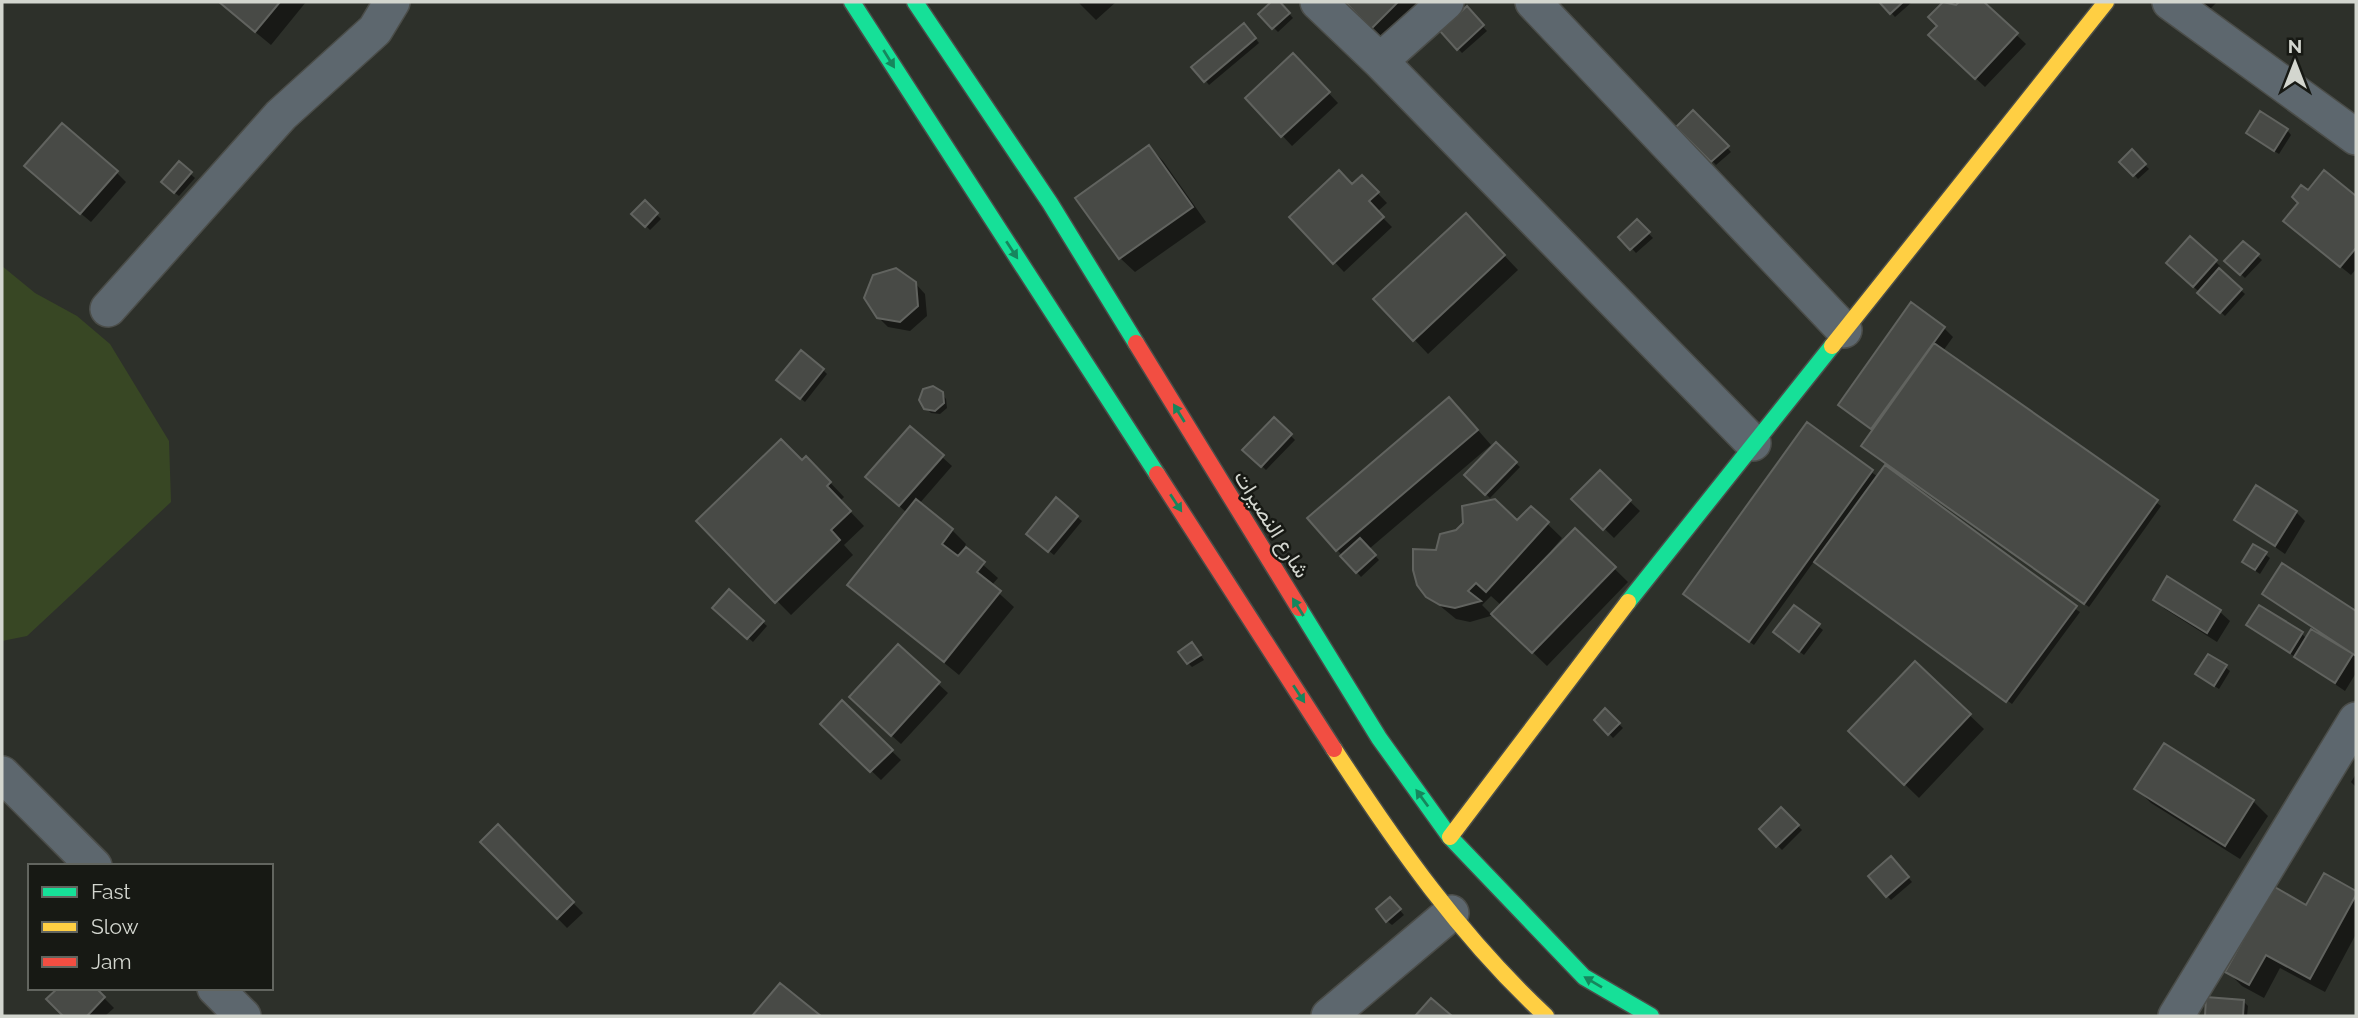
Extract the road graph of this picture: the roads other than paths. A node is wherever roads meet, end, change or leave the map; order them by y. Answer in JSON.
{"nodes":[{"id":1,"x":392,"y":2,"type":"edge"},
{"id":2,"x":852,"y":2,"type":"edge"},
{"id":3,"x":915,"y":2,"type":"edge"},
{"id":4,"x":1318,"y":2,"type":"edge"},
{"id":5,"x":1446,"y":2,"type":"edge"},
{"id":6,"x":1533,"y":2,"type":"edge"},
{"id":7,"x":2106,"y":2,"type":"edge"},
{"id":8,"x":2170,"y":2,"type":"edge"},
{"id":9,"x":1380,"y":61,"type":"junction"},
{"id":10,"x":2356,"y":137,"type":"edge"},
{"id":11,"x":108,"y":309,"type":"dead end"},
{"id":12,"x":1844,"y":330,"type":"junction"},
{"id":13,"x":1754,"y":443,"type":"junction"},
{"id":14,"x":2356,"y":720,"type":"edge"},
{"id":15,"x":2,"y":774,"type":"edge"},
{"id":16,"x":1450,"y":838,"type":"junction"},
{"id":17,"x":91,"y":864,"type":"edge"},
{"id":18,"x":1451,"y":913,"type":"junction"},
{"id":19,"x":217,"y":990,"type":"edge"},
{"id":20,"x":243,"y":1016,"type":"edge"},
{"id":21,"x":1329,"y":1016,"type":"edge"},
{"id":22,"x":1546,"y":1016,"type":"edge"},
{"id":23,"x":1651,"y":1016,"type":"edge"},
{"id":24,"x":2176,"y":1016,"type":"edge"}],
"edges":[{"from":1,"to":11,"type":"street"},
{"from":2,"to":18,"type":"main road","one_way":true},
{"from":16,"to":3,"type":"main road","name":"شارع النصيرات","one_way":true},
{"from":4,"to":9,"type":"street"},
{"from":5,"to":9,"type":"street"},
{"from":6,"to":12,"type":"street"},
{"from":7,"to":12,"type":"main road"},
{"from":8,"to":10,"type":"street"},
{"from":9,"to":13,"type":"street"},
{"from":12,"to":13,"type":"main road"},
{"from":13,"to":16,"type":"main road"},
{"from":14,"to":24,"type":"street"},
{"from":15,"to":17,"type":"street"},
{"from":23,"to":16,"type":"main road","name":"شارع النصيرات","one_way":true},
{"from":18,"to":21,"type":"street"},
{"from":18,"to":22,"type":"main road"},
{"from":19,"to":20,"type":"street"}]}
